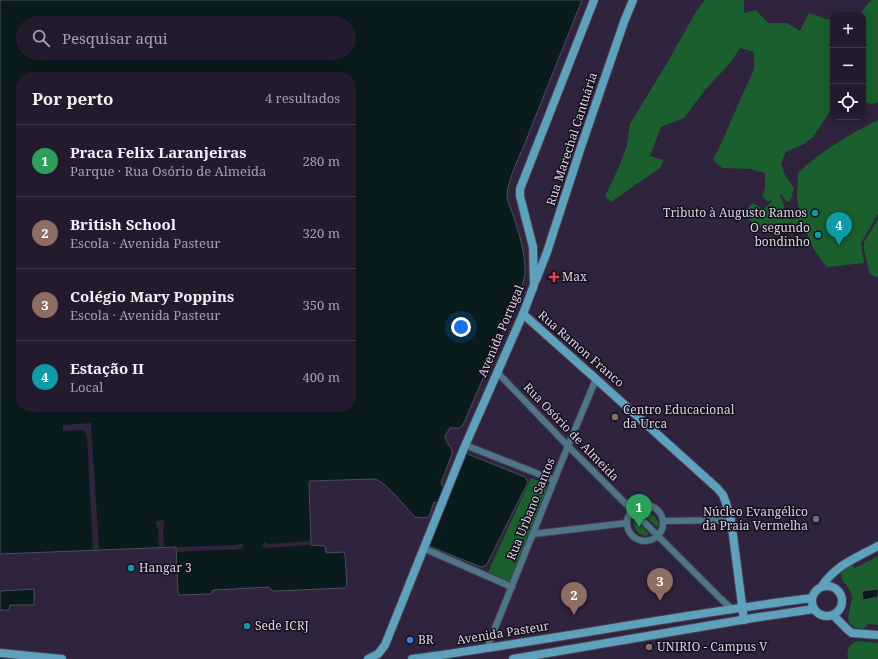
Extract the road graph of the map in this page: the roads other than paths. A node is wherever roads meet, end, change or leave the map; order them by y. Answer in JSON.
{"nodes":[{"id":1,"x":594,"y":0,"type":"edge"},
{"id":2,"x":633,"y":0,"type":"edge"},
{"id":3,"x":534,"y":247,"type":"junction"},
{"id":4,"x":547,"y":252,"type":"junction"},
{"id":5,"x":534,"y":285,"type":"junction"},
{"id":6,"x":523,"y":314,"type":"junction"},
{"id":7,"x":497,"y":372,"type":"junction"},
{"id":8,"x":596,"y":379,"type":"junction"},
{"id":9,"x":568,"y":446,"type":"junction"},
{"id":10,"x":464,"y":447,"type":"junction"},
{"id":11,"x":554,"y":480,"type":"junction"},
{"id":12,"x":632,"y":510,"type":"junction"},
{"id":13,"x":731,"y":520,"type":"junction"},
{"id":14,"x":664,"y":521,"type":"junction"},
{"id":15,"x":627,"y":523,"type":"junction"},
{"id":16,"x":533,"y":534,"type":"junction"},
{"id":17,"x":658,"y":536,"type":"junction"},
{"id":18,"x":424,"y":546,"type":"junction"},
{"id":19,"x":878,"y":546,"type":"edge"},
{"id":20,"x":822,"y":586,"type":"junction"},
{"id":21,"x":512,"y":587,"type":"junction"},
{"id":22,"x":812,"y":598,"type":"junction"},
{"id":23,"x":743,"y":607,"type":"junction"},
{"id":24,"x":732,"y":609,"type":"junction"},
{"id":25,"x":814,"y":609,"type":"junction"},
{"id":26,"x":833,"y":616,"type":"junction"},
{"id":27,"x":744,"y":620,"type":"junction"},
{"id":28,"x":660,"y":621,"type":"junction"},
{"id":29,"x":662,"y":634,"type":"junction"},
{"id":30,"x":878,"y":636,"type":"edge"},
{"id":31,"x":487,"y":648,"type":"junction"},
{"id":32,"x":0,"y":653,"type":"edge"},
{"id":33,"x":34,"y":657,"type":"edge"},
{"id":34,"x":62,"y":659,"type":"edge"},
{"id":35,"x":368,"y":659,"type":"edge"},
{"id":36,"x":412,"y":659,"type":"edge"},
{"id":37,"x":513,"y":659,"type":"edge"}],
"edges":[{"from":1,"to":3,"type":"street","name":"Avenida Portugal"},
{"from":2,"to":4,"type":"street","name":"Rua Marechal Cantuária"},
{"from":3,"to":4,"type":"street"},
{"from":3,"to":5,"type":"street","name":"Avenida Portugal"},
{"from":4,"to":5,"type":"street","name":"Rua Marechal Cantuária"},
{"from":5,"to":6,"type":"street","name":"Avenida Portugal"},
{"from":6,"to":7,"type":"street","name":"Avenida Portugal"},
{"from":6,"to":8,"type":"street","name":"Rua Ramon Franco"},
{"from":7,"to":9,"type":"street","name":"Rua Osório de Almeida"},
{"from":7,"to":10,"type":"street","name":"Avenida Portugal"},
{"from":8,"to":9,"type":"street","name":"Rua Urbano Santos"},
{"from":8,"to":13,"type":"street","name":"Rua Ramon Franco"},
{"from":9,"to":11,"type":"street","name":"Rua Urbano Santos"},
{"from":9,"to":12,"type":"street","name":"Rua Osório de Almeida"},
{"from":10,"to":11,"type":"street"},
{"from":10,"to":18,"type":"street","name":"Avenida Portugal"},
{"from":11,"to":16,"type":"street","name":"Rua Urbano Santos"},
{"from":12,"to":14,"type":"street"},
{"from":12,"to":15,"type":"street"},
{"from":12,"to":17,"type":"street","name":"Rua Osório de Almeida"},
{"from":13,"to":14,"type":"street"},
{"from":13,"to":23,"type":"street","name":"Rua Ramon Franco"},
{"from":14,"to":17,"type":"street"},
{"from":15,"to":16,"type":"street"},
{"from":15,"to":17,"type":"street"},
{"from":16,"to":21,"type":"street","name":"Rua Urbano Santos"},
{"from":17,"to":24,"type":"street","name":"Rua Osório de Almeida"},
{"from":18,"to":21,"type":"street"},
{"from":18,"to":35,"type":"street","name":"Avenida Portugal"},
{"from":19,"to":20,"type":"street"},
{"from":20,"to":22,"type":"street"},
{"from":20,"to":26,"type":"street"},
{"from":21,"to":31,"type":"street","name":"Rua Urbano Santos"},
{"from":22,"to":23,"type":"street","name":"Avenida Pasteur"},
{"from":22,"to":25,"type":"street"},
{"from":23,"to":24,"type":"street","name":"Avenida Pasteur"},
{"from":23,"to":27,"type":"street","name":"Rua Ramon Franco"},
{"from":24,"to":28,"type":"street","name":"Avenida Pasteur"},
{"from":25,"to":26,"type":"street"},
{"from":25,"to":27,"type":"street"},
{"from":26,"to":30,"type":"street"},
{"from":27,"to":29,"type":"street"},
{"from":28,"to":29,"type":"street"},
{"from":28,"to":31,"type":"street","name":"Avenida Pasteur"},
{"from":29,"to":37,"type":"street"},
{"from":31,"to":36,"type":"street","name":"Avenida Pasteur"},
{"from":32,"to":33,"type":"street"},
{"from":33,"to":34,"type":"street"}]}
